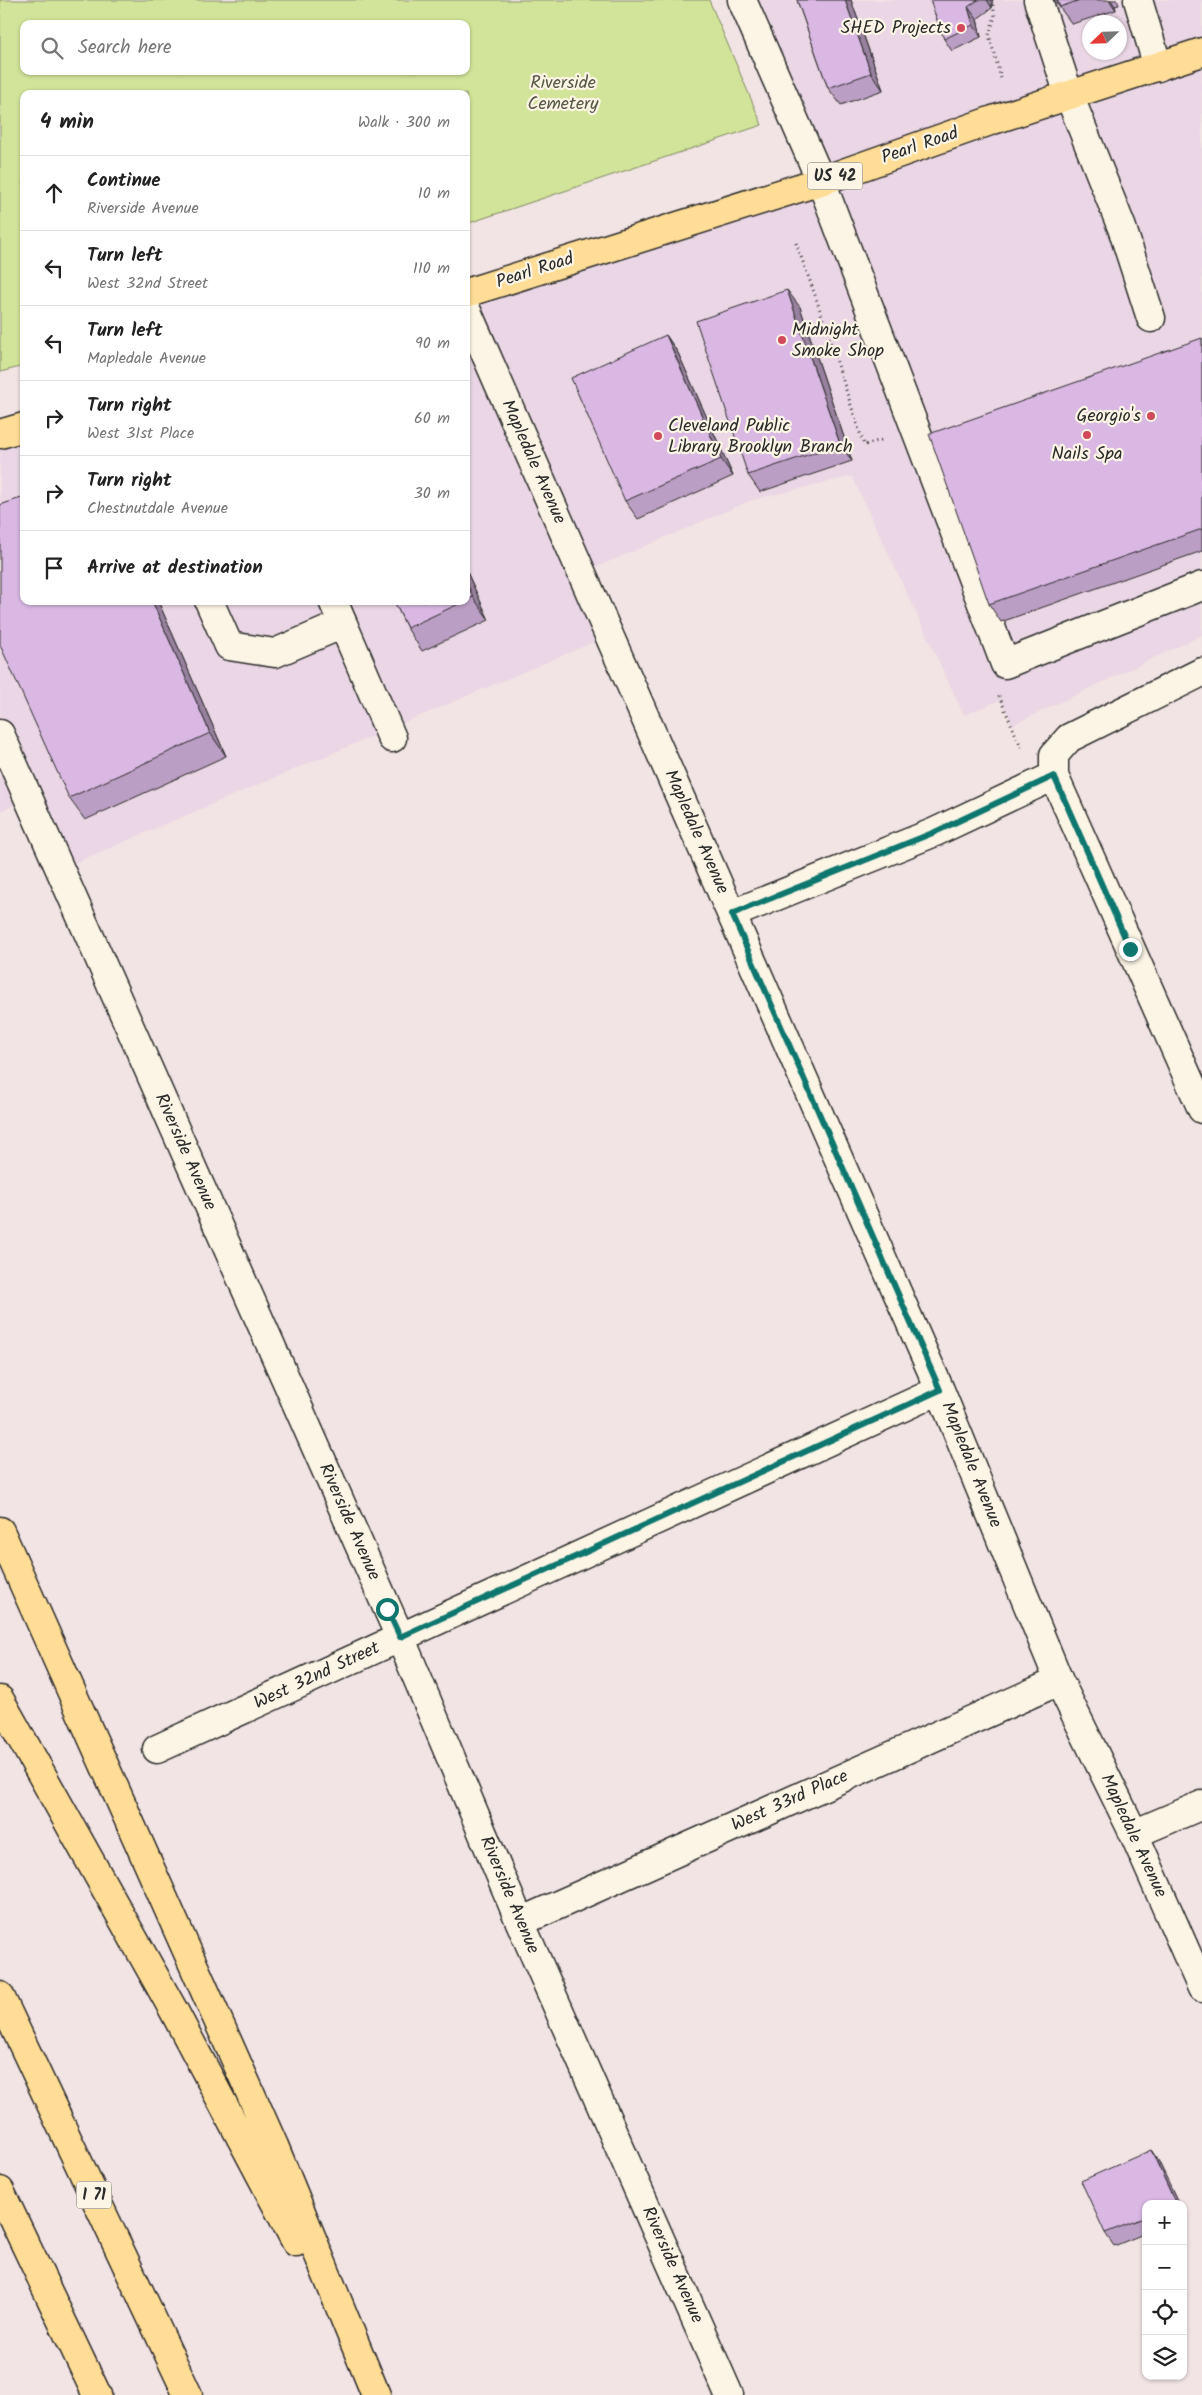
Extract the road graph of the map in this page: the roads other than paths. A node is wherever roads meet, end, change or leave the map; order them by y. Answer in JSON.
{"nodes":[{"id":1,"x":742,"y":0,"type":"edge"},
{"id":2,"x":1038,"y":0,"type":"edge"},
{"id":3,"x":1138,"y":0,"type":"edge"},
{"id":4,"x":1202,"y":52,"type":"edge"},
{"id":5,"x":1158,"y":67,"type":"junction"},
{"id":6,"x":1069,"y":96,"type":"junction"},
{"id":7,"x":821,"y":181,"type":"junction"},
{"id":8,"x":470,"y":292,"type":"edge"},
{"id":9,"x":470,"y":318,"type":"edge"},
{"id":10,"x":1151,"y":318,"type":"dead end"},
{"id":11,"x":20,"y":428,"type":"edge"},
{"id":12,"x":0,"y":434,"type":"edge"},
{"id":13,"x":1202,"y":586,"type":"edge"},
{"id":14,"x":211,"y":605,"type":"edge"},
{"id":15,"x":338,"y":612,"type":"edge"},
{"id":16,"x":1202,"y":672,"type":"edge"},
{"id":17,"x":0,"y":734,"type":"edge"},
{"id":18,"x":392,"y":738,"type":"dead end"},
{"id":19,"x":1054,"y":776,"type":"junction"},
{"id":20,"x":732,"y":914,"type":"junction"},
{"id":21,"x":1202,"y":1109,"type":"edge"},
{"id":22,"x":940,"y":1390,"type":"junction"},
{"id":23,"x":0,"y":1531,"type":"edge"},
{"id":24,"x":400,"y":1637,"type":"junction"},
{"id":25,"x":1059,"y":1680,"type":"junction"},
{"id":26,"x":0,"y":1700,"type":"edge"},
{"id":27,"x":158,"y":1749,"type":"dead end"},
{"id":28,"x":1202,"y":1805,"type":"edge"},
{"id":29,"x":1134,"y":1834,"type":"junction"},
{"id":30,"x":520,"y":1922,"type":"junction"},
{"id":31,"x":1202,"y":1988,"type":"edge"},
{"id":32,"x":0,"y":1996,"type":"edge"},
{"id":33,"x":0,"y":2191,"type":"edge"},
{"id":34,"x":372,"y":2386,"type":"edge"},
{"id":35,"x":97,"y":2395,"type":"edge"},
{"id":36,"x":188,"y":2395,"type":"edge"},
{"id":37,"x":729,"y":2395,"type":"edge"}],
"edges":[{"from":1,"to":7,"type":"street"},
{"from":2,"to":6,"type":"street"},
{"from":3,"to":5,"type":"street"},
{"from":4,"to":5,"type":"main road","name":"Pearl Road","number":"US 42"},
{"from":5,"to":6,"type":"main road","name":"Pearl Road","number":"US 42"},
{"from":6,"to":7,"type":"main road","name":"Pearl Road","number":"US 42"},
{"from":6,"to":10,"type":"street"},
{"from":7,"to":8,"type":"main road","name":"Pearl Road","number":"US 42"},
{"from":7,"to":13,"type":"street"},
{"from":9,"to":20,"type":"street","name":"Mapledale Avenue"},
{"from":11,"to":12,"type":"main road"},
{"from":14,"to":15,"type":"street"},
{"from":15,"to":18,"type":"street"},
{"from":16,"to":19,"type":"street"},
{"from":17,"to":24,"type":"street","name":"Riverside Avenue"},
{"from":19,"to":20,"type":"street"},
{"from":19,"to":21,"type":"street"},
{"from":20,"to":22,"type":"street","name":"Mapledale Avenue"},
{"from":22,"to":24,"type":"street","name":"West 32nd Street"},
{"from":22,"to":25,"type":"street","name":"Mapledale Avenue"},
{"from":23,"to":34,"type":"main road"},
{"from":24,"to":27,"type":"street","name":"West 32nd Street"},
{"from":24,"to":30,"type":"street","name":"Riverside Avenue"},
{"from":25,"to":29,"type":"street","name":"Mapledale Avenue"},
{"from":25,"to":30,"type":"street","name":"West 33rd Place"},
{"from":26,"to":34,"type":"main road"},
{"from":28,"to":29,"type":"street"},
{"from":29,"to":31,"type":"street","name":"Mapledale Avenue"},
{"from":30,"to":37,"type":"street","name":"Riverside Avenue"},
{"from":32,"to":36,"type":"main road","number":"I 71"},
{"from":33,"to":35,"type":"main road"}]}
